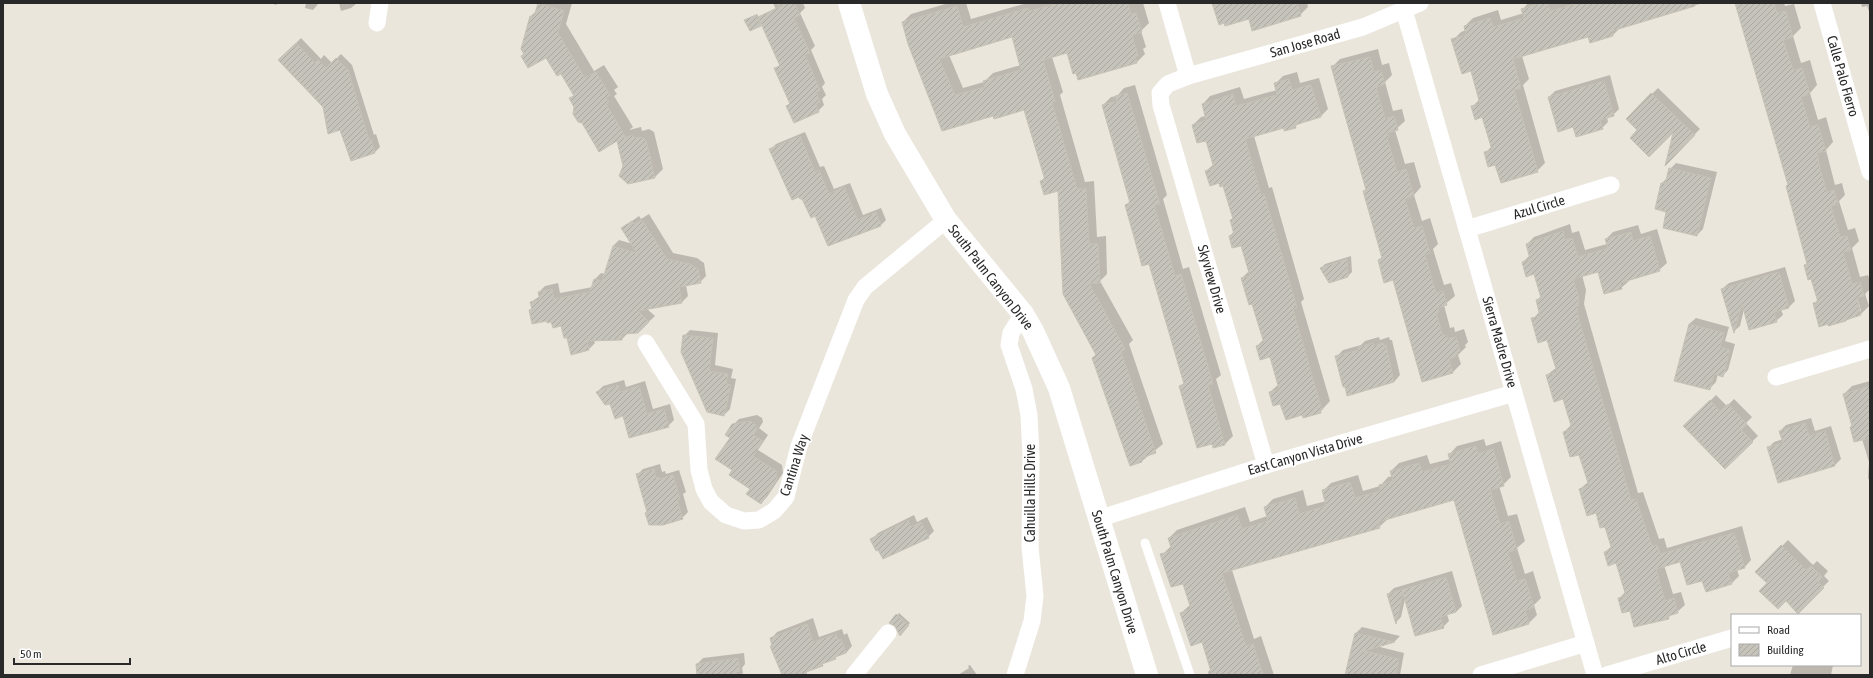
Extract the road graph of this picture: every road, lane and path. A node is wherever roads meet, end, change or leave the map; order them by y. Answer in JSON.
{"nodes":[{"id":1,"x":380,"y":3,"type":"edge"},
{"id":2,"x":850,"y":3,"type":"edge"},
{"id":3,"x":1167,"y":3,"type":"edge"},
{"id":4,"x":1420,"y":3,"type":"edge"},
{"id":5,"x":1822,"y":3,"type":"edge"},
{"id":6,"x":1404,"y":10,"type":"junction"},
{"id":7,"x":377,"y":23,"type":"dead end"},
{"id":8,"x":1188,"y":76,"type":"junction"},
{"id":9,"x":1160,"y":93,"type":"joint"},
{"id":10,"x":1870,"y":172,"type":"edge"},
{"id":11,"x":1610,"y":185,"type":"dead end"},
{"id":12,"x":946,"y":220,"type":"junction"},
{"id":13,"x":1467,"y":229,"type":"junction"},
{"id":14,"x":1022,"y":314,"type":"junction"},
{"id":15,"x":646,"y":343,"type":"dead end"},
{"id":16,"x":1870,"y":349,"type":"edge"},
{"id":17,"x":1776,"y":377,"type":"dead end"},
{"id":18,"x":1514,"y":393,"type":"junction"},
{"id":19,"x":1266,"y":465,"type":"junction"},
{"id":20,"x":1098,"y":519,"type":"junction"},
{"id":21,"x":1145,"y":543,"type":"dead end"},
{"id":22,"x":888,"y":633,"type":"dead end"},
{"id":23,"x":1731,"y":638,"type":"edge"},
{"id":24,"x":1586,"y":643,"type":"junction"},
{"id":25,"x":854,"y":675,"type":"edge"},
{"id":26,"x":1014,"y":675,"type":"edge"},
{"id":27,"x":1147,"y":675,"type":"edge"},
{"id":28,"x":1190,"y":675,"type":"edge"},
{"id":29,"x":1481,"y":675,"type":"edge"},
{"id":30,"x":1595,"y":675,"type":"edge"},
{"id":31,"x":1607,"y":675,"type":"edge"}],
"edges":[{"from":1,"to":7,"type":"street"},
{"from":2,"to":12,"type":"street","name":"South Palm Canyon Drive"},
{"from":3,"to":8,"type":"street"},
{"from":4,"to":6,"type":"street","name":"San Jose Road"},
{"from":5,"to":10,"type":"street","name":"Calle Palo Fierro"},
{"from":6,"to":8,"type":"street","name":"San Jose Road"},
{"from":6,"to":13,"type":"street","name":"Sierra Madre Drive"},
{"from":8,"to":9,"type":"street","name":"San Jose Road"},
{"from":9,"to":19,"type":"street","name":"Skyview Drive"},
{"from":11,"to":13,"type":"street","name":"Azul Circle"},
{"from":12,"to":14,"type":"street","name":"South Palm Canyon Drive"},
{"from":12,"to":15,"type":"street","name":"Cantina Way"},
{"from":13,"to":18,"type":"street","name":"Sierra Madre Drive"},
{"from":14,"to":20,"type":"street","name":"South Palm Canyon Drive"},
{"from":14,"to":26,"type":"street","name":"Cahuilla Hills Drive"},
{"from":16,"to":17,"type":"street"},
{"from":18,"to":19,"type":"street","name":"East Canyon Vista Drive"},
{"from":18,"to":24,"type":"street","name":"Sierra Madre Drive"},
{"from":19,"to":20,"type":"street","name":"East Canyon Vista Drive"},
{"from":20,"to":27,"type":"street","name":"South Palm Canyon Drive"},
{"from":21,"to":28,"type":"lane"},
{"from":22,"to":25,"type":"street"},
{"from":23,"to":31,"type":"street","name":"Alto Circle"},
{"from":24,"to":29,"type":"street"},
{"from":24,"to":30,"type":"street","name":"Sierra Madre Drive"}]}
